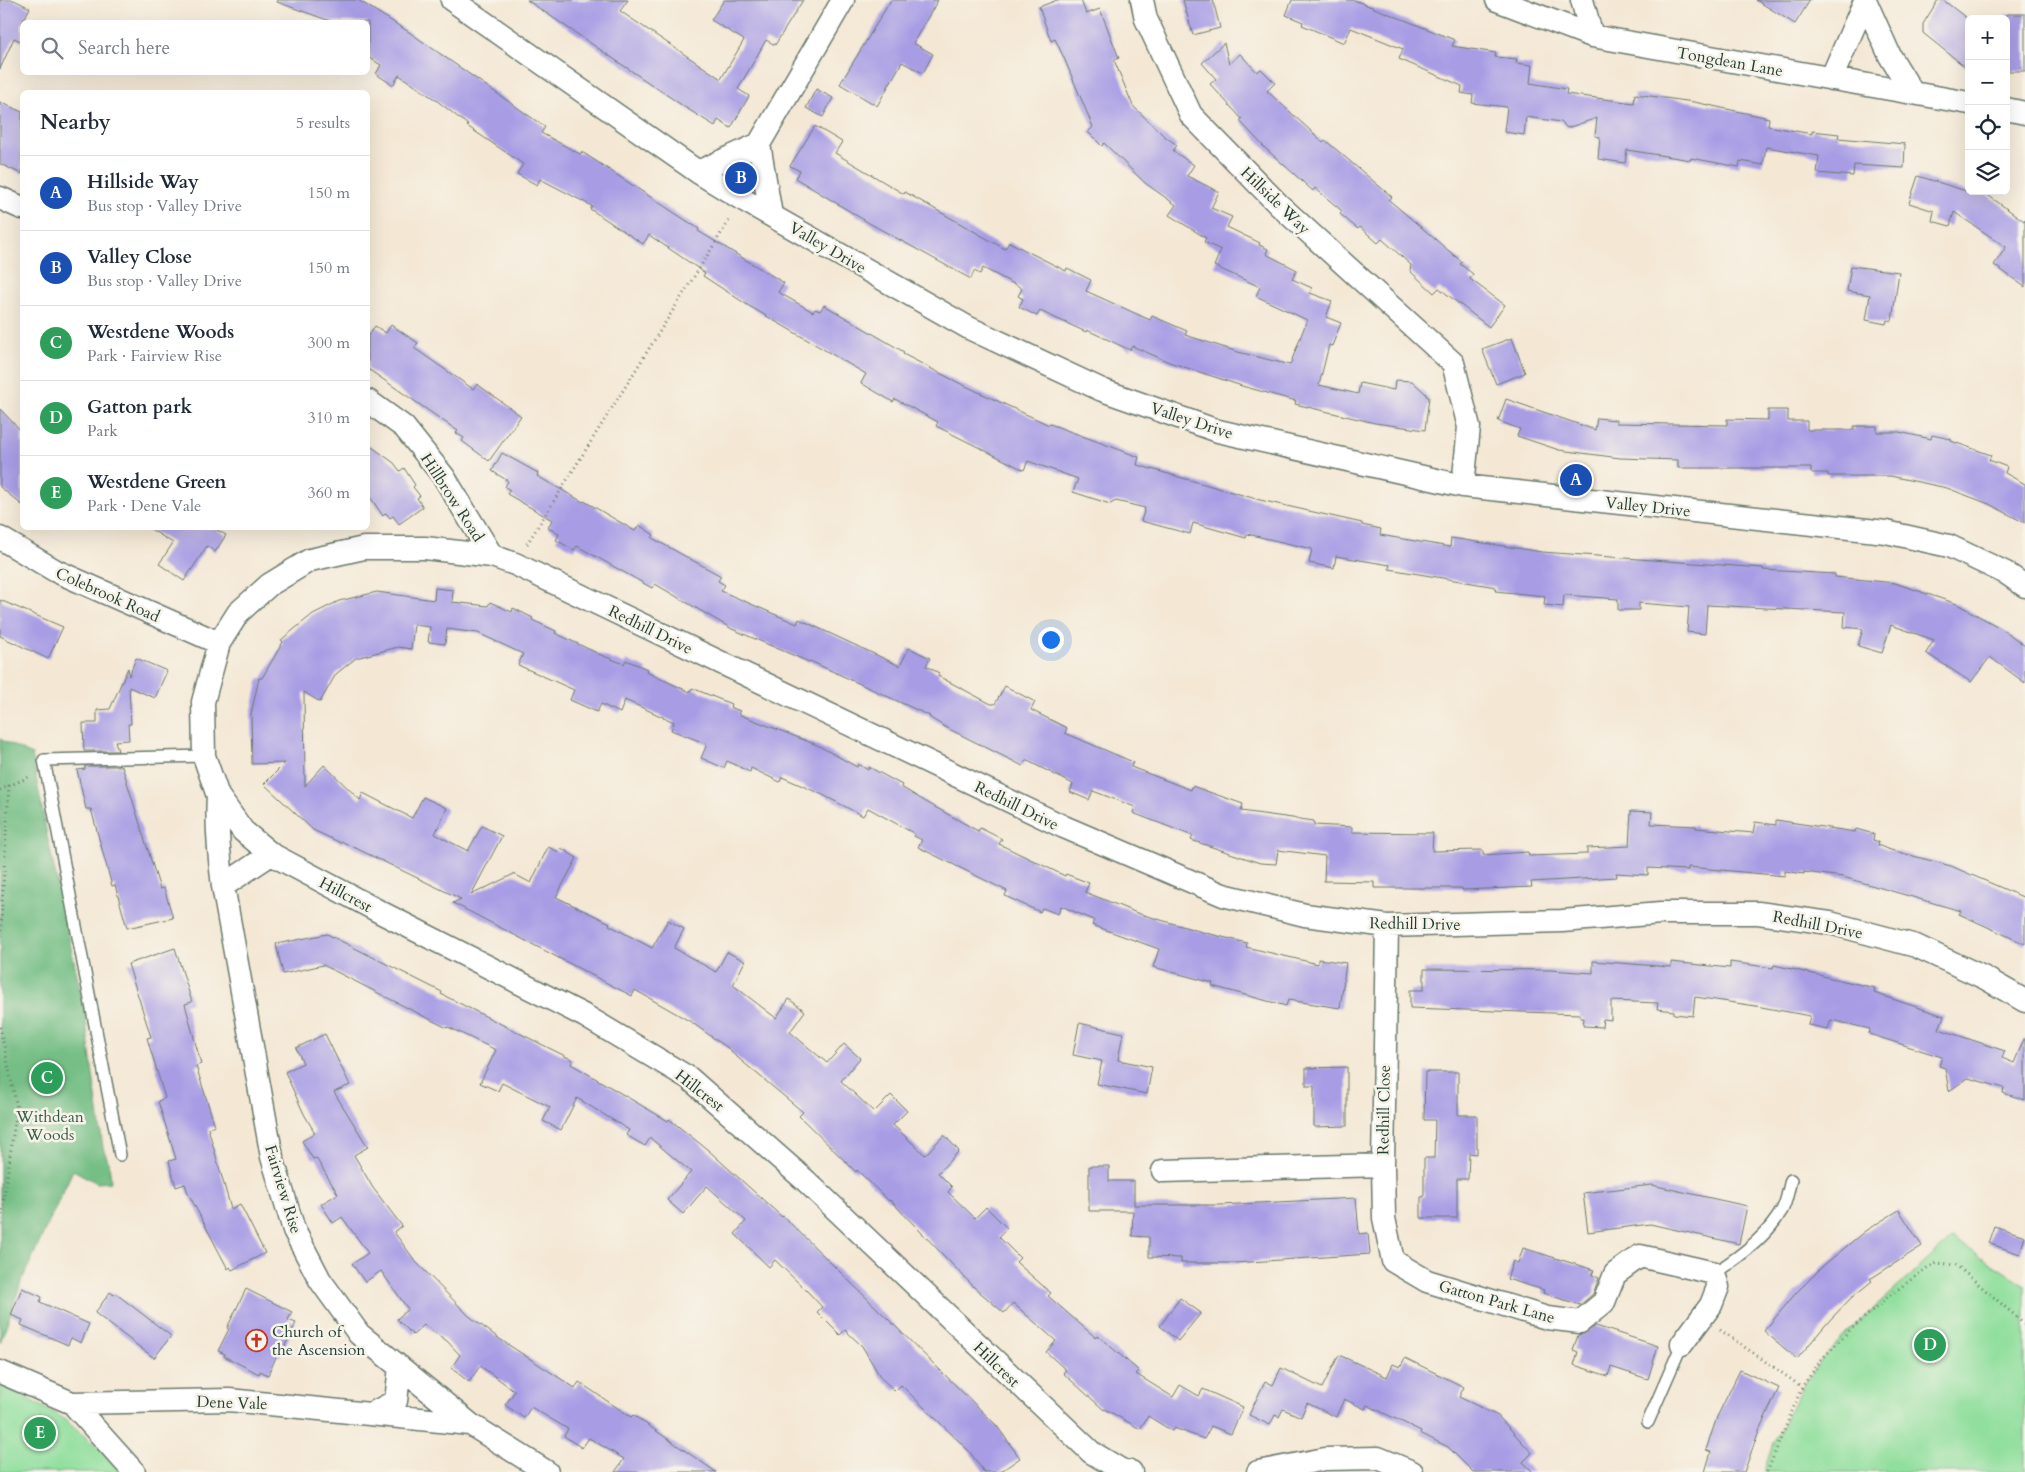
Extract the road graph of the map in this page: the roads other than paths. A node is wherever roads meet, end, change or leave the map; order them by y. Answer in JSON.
{"nodes":[{"id":1,"x":452,"y":0,"type":"edge"},
{"id":2,"x":843,"y":0,"type":"edge"},
{"id":3,"x":1142,"y":0,"type":"edge"},
{"id":4,"x":1497,"y":0,"type":"edge"},
{"id":5,"x":1582,"y":0,"type":"edge"},
{"id":6,"x":1865,"y":0,"type":"edge"},
{"id":7,"x":1592,"y":36,"type":"junction"},
{"id":8,"x":1831,"y":79,"type":"junction"},
{"id":9,"x":1912,"y":92,"type":"junction"},
{"id":10,"x":1965,"y":102,"type":"edge"},
{"id":11,"x":2010,"y":111,"type":"edge"},
{"id":12,"x":2025,"y":113,"type":"edge"},
{"id":13,"x":759,"y":144,"type":"junction"},
{"id":14,"x":698,"y":172,"type":"junction"},
{"id":15,"x":0,"y":198,"type":"edge"},
{"id":16,"x":20,"y":207,"type":"edge"},
{"id":17,"x":771,"y":215,"type":"junction"},
{"id":18,"x":370,"y":402,"type":"edge"},
{"id":19,"x":1464,"y":486,"type":"junction"},
{"id":20,"x":0,"y":538,"type":"edge"},
{"id":21,"x":492,"y":556,"type":"junction"},
{"id":22,"x":2025,"y":586,"type":"edge"},
{"id":23,"x":220,"y":643,"type":"junction"},
{"id":24,"x":204,"y":756,"type":"junction"},
{"id":25,"x":218,"y":796,"type":"junction"},
{"id":26,"x":271,"y":854,"type":"junction"},
{"id":27,"x":223,"y":886,"type":"junction"},
{"id":28,"x":1387,"y":926,"type":"junction"},
{"id":29,"x":2025,"y":1001,"type":"edge"},
{"id":30,"x":120,"y":1155,"type":"dead end"},
{"id":31,"x":1383,"y":1165,"type":"junction"},
{"id":32,"x":1163,"y":1171,"type":"dead end"},
{"id":33,"x":1791,"y":1180,"type":"dead end"},
{"id":34,"x":1714,"y":1273,"type":"junction"},
{"id":35,"x":1682,"y":1344,"type":"joint"},
{"id":36,"x":400,"y":1367,"type":"junction"},
{"id":37,"x":0,"y":1372,"type":"edge"},
{"id":38,"x":72,"y":1403,"type":"junction"},
{"id":39,"x":374,"y":1413,"type":"junction"},
{"id":40,"x":1648,"y":1422,"type":"dead end"},
{"id":41,"x":470,"y":1424,"type":"junction"},
{"id":42,"x":1124,"y":1471,"type":"edge"},
{"id":43,"x":134,"y":1472,"type":"edge"},
{"id":44,"x":547,"y":1472,"type":"edge"},
{"id":45,"x":1258,"y":1472,"type":"edge"},
{"id":46,"x":1412,"y":1472,"type":"edge"}],
"edges":[{"from":1,"to":14,"type":"street","name":"Valley Drive"},
{"from":2,"to":13,"type":"street"},
{"from":3,"to":19,"type":"street","name":"Hillside Way"},
{"from":4,"to":7,"type":"street","name":"Tongdean Lane"},
{"from":5,"to":7,"type":"street"},
{"from":6,"to":8,"type":"street"},
{"from":6,"to":9,"type":"street"},
{"from":7,"to":8,"type":"street","name":"Tongdean Lane"},
{"from":8,"to":9,"type":"street","name":"Tongdean Lane"},
{"from":9,"to":10,"type":"street","name":"Tongdean Lane"},
{"from":11,"to":12,"type":"street"},
{"from":13,"to":14,"type":"street"},
{"from":13,"to":17,"type":"street"},
{"from":14,"to":17,"type":"street","name":"Valley Drive"},
{"from":15,"to":16,"type":"street"},
{"from":17,"to":19,"type":"street","name":"Valley Drive"},
{"from":18,"to":21,"type":"street","name":"Hillbrow Road"},
{"from":19,"to":22,"type":"street","name":"Valley Drive"},
{"from":20,"to":23,"type":"street","name":"Colebrook Road"},
{"from":21,"to":23,"type":"street","name":"Redhill Drive"},
{"from":21,"to":28,"type":"street","name":"Redhill Drive"},
{"from":23,"to":24,"type":"street","name":"Redhill Drive"},
{"from":24,"to":25,"type":"street","name":"Redhill Drive"},
{"from":24,"to":30,"type":"lane"},
{"from":25,"to":26,"type":"street","name":"Hillcrest"},
{"from":25,"to":27,"type":"street","name":"Fairview Rise"},
{"from":26,"to":27,"type":"street"},
{"from":26,"to":42,"type":"street","name":"Hillcrest"},
{"from":27,"to":36,"type":"street","name":"Fairview Rise"},
{"from":28,"to":29,"type":"street","name":"Redhill Drive"},
{"from":28,"to":31,"type":"street","name":"Redhill Close"},
{"from":31,"to":32,"type":"street","name":"Redhill Close"},
{"from":31,"to":34,"type":"street","name":"Gatton Park Lane"},
{"from":33,"to":34,"type":"lane"},
{"from":34,"to":35,"type":"street"},
{"from":35,"to":40,"type":"lane"},
{"from":36,"to":39,"type":"street"},
{"from":36,"to":41,"type":"street","name":"Fairview Rise"},
{"from":37,"to":38,"type":"street","name":"Dene Vale"},
{"from":38,"to":39,"type":"street","name":"Dene Vale"},
{"from":38,"to":43,"type":"street"},
{"from":39,"to":41,"type":"street","name":"Dene Vale"},
{"from":41,"to":44,"type":"street","name":"Fairview Rise"},
{"from":45,"to":46,"type":"street"}]}
